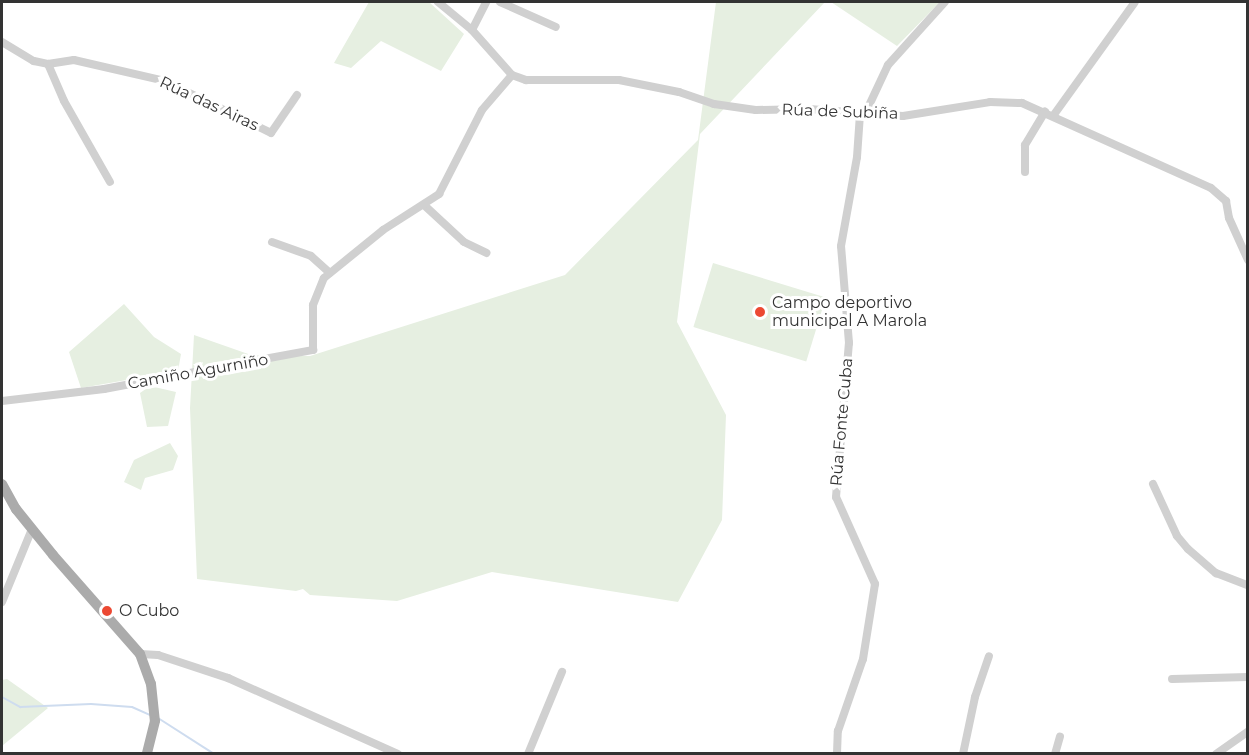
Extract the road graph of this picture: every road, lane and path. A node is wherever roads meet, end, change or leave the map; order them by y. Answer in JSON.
{"nodes":[{"id":1,"x":438,"y":2,"type":"edge"},
{"id":2,"x":486,"y":2,"type":"edge"},
{"id":3,"x":500,"y":2,"type":"edge"},
{"id":4,"x":945,"y":2,"type":"edge"},
{"id":5,"x":1135,"y":2,"type":"edge"},
{"id":6,"x":556,"y":27,"type":"dead end"},
{"id":7,"x":472,"y":30,"type":"junction"},
{"id":8,"x":2,"y":42,"type":"edge"},
{"id":9,"x":48,"y":64,"type":"junction"},
{"id":10,"x":512,"y":75,"type":"junction"},
{"id":11,"x":297,"y":95,"type":"dead end"},
{"id":12,"x":862,"y":114,"type":"junction"},
{"id":13,"x":1049,"y":114,"type":"junction"},
{"id":14,"x":1025,"y":172,"type":"dead end"},
{"id":15,"x":110,"y":182,"type":"dead end"},
{"id":16,"x":424,"y":205,"type":"junction"},
{"id":17,"x":272,"y":242,"type":"dead end"},
{"id":18,"x":487,"y":253,"type":"dead end"},
{"id":19,"x":1248,"y":260,"type":"edge"},
{"id":20,"x":330,"y":273,"type":"junction"},
{"id":21,"x":2,"y":401,"type":"edge"},
{"id":22,"x":2,"y":484,"type":"edge"},
{"id":23,"x":1153,"y":484,"type":"dead end"},
{"id":24,"x":32,"y":529,"type":"junction"},
{"id":25,"x":1248,"y":585,"type":"edge"},
{"id":26,"x":2,"y":602,"type":"edge"},
{"id":27,"x":140,"y":654,"type":"junction"},
{"id":28,"x":989,"y":656,"type":"dead end"},
{"id":29,"x":562,"y":672,"type":"dead end"},
{"id":30,"x":1248,"y":677,"type":"edge"},
{"id":31,"x":1172,"y":679,"type":"dead end"},
{"id":32,"x":1248,"y":732,"type":"edge"},
{"id":33,"x":1060,"y":737,"type":"dead end"},
{"id":34,"x":147,"y":753,"type":"edge"},
{"id":35,"x":398,"y":753,"type":"edge"},
{"id":36,"x":528,"y":753,"type":"edge"},
{"id":37,"x":837,"y":753,"type":"edge"},
{"id":38,"x":963,"y":753,"type":"edge"},
{"id":39,"x":1055,"y":753,"type":"edge"},
{"id":40,"x":1216,"y":753,"type":"edge"}],
"edges":[{"from":1,"to":7,"type":"street"},
{"from":2,"to":7,"type":"street"},
{"from":3,"to":6,"type":"street"},
{"from":4,"to":12,"type":"street"},
{"from":5,"to":13,"type":"street"},
{"from":7,"to":10,"type":"street"},
{"from":8,"to":9,"type":"street","name":"Rúa das Airas"},
{"from":9,"to":11,"type":"street","name":"Rúa das Airas"},
{"from":9,"to":15,"type":"street"},
{"from":10,"to":12,"type":"street","name":"Rúa de Subiña"},
{"from":10,"to":16,"type":"street","name":"Camiño Agurniño"},
{"from":12,"to":13,"type":"street","name":"Rúa de Subiña"},
{"from":12,"to":37,"type":"street","name":"Rúa Fonte Cuba"},
{"from":13,"to":14,"type":"street"},
{"from":13,"to":19,"type":"street","name":"Rúa de Subiña"},
{"from":16,"to":18,"type":"street"},
{"from":16,"to":20,"type":"street","name":"Camiño Agurniño"},
{"from":17,"to":20,"type":"street"},
{"from":20,"to":21,"type":"street","name":"Camiño Agurniño"},
{"from":22,"to":24,"type":"main road"},
{"from":23,"to":25,"type":"street"},
{"from":24,"to":26,"type":"street"},
{"from":24,"to":27,"type":"main road"},
{"from":27,"to":34,"type":"main road"},
{"from":27,"to":35,"type":"street"},
{"from":28,"to":38,"type":"street"},
{"from":29,"to":36,"type":"street"},
{"from":30,"to":31,"type":"street"},
{"from":32,"to":40,"type":"street"},
{"from":33,"to":39,"type":"street"}]}
